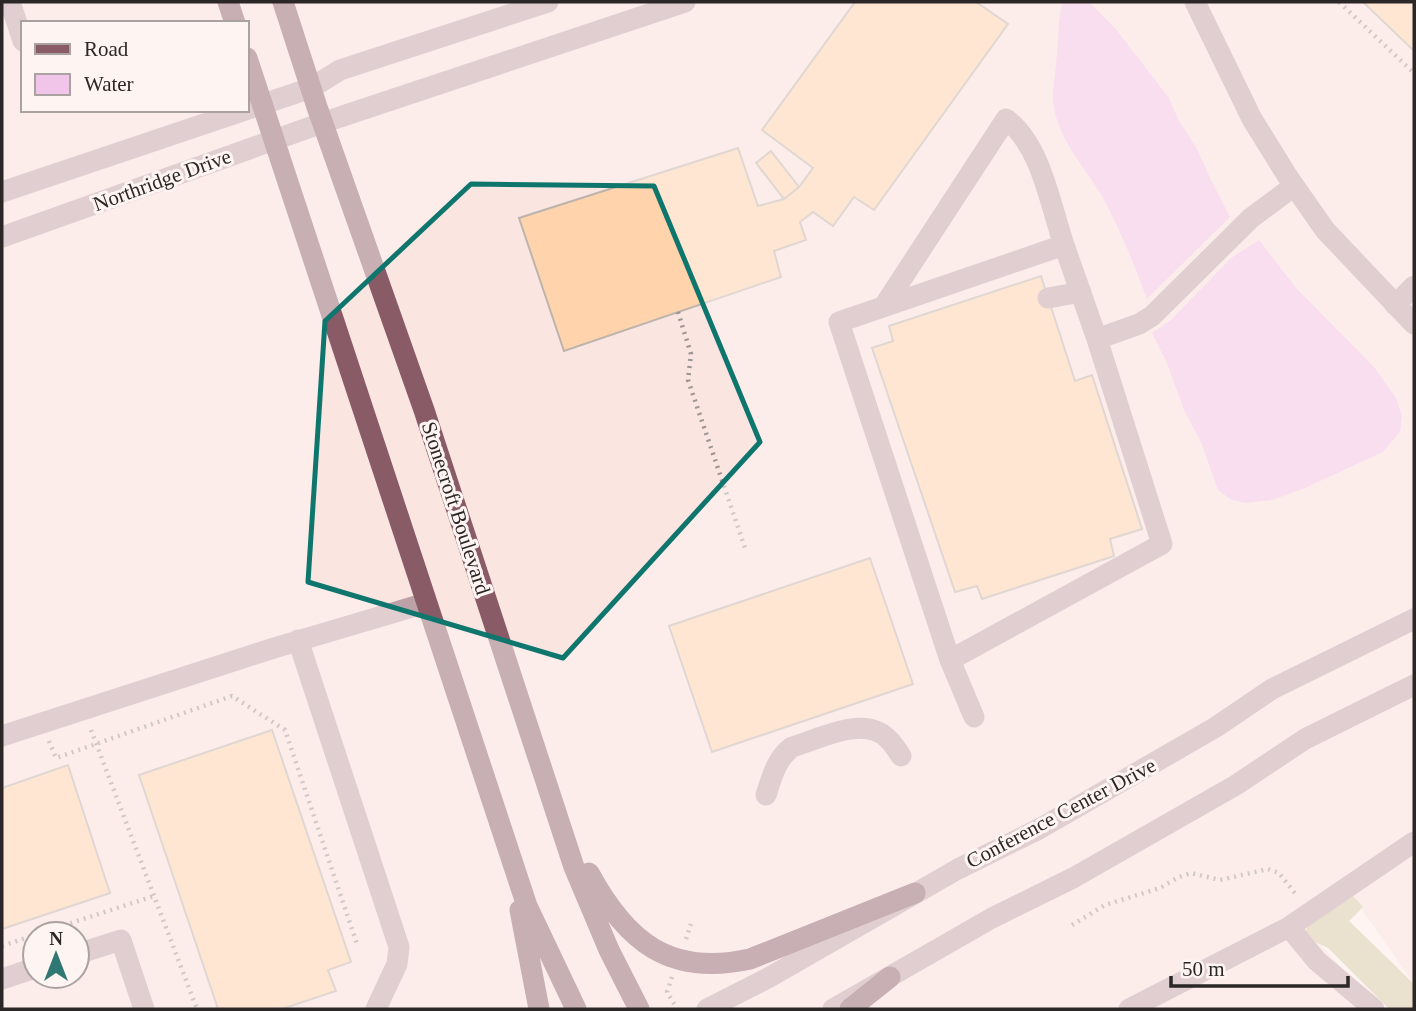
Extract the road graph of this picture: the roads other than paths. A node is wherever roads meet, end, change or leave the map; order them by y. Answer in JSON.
{"nodes":[{"id":1,"x":10,"y":2,"type":"edge"},
{"id":2,"x":228,"y":2,"type":"edge"},
{"id":3,"x":283,"y":2,"type":"edge"},
{"id":4,"x":548,"y":2,"type":"edge"},
{"id":5,"x":685,"y":2,"type":"edge"},
{"id":6,"x":1195,"y":2,"type":"edge"},
{"id":7,"x":234,"y":21,"type":"edge"},
{"id":8,"x":21,"y":35,"type":"edge"},
{"id":9,"x":248,"y":61,"type":"edge"},
{"id":10,"x":311,"y":88,"type":"junction"},
{"id":11,"x":262,"y":105,"type":"junction"},
{"id":12,"x":248,"y":110,"type":"edge"},
{"id":13,"x":241,"y":112,"type":"edge"},
{"id":14,"x":322,"y":122,"type":"junction"},
{"id":15,"x":274,"y":140,"type":"junction"},
{"id":16,"x":1294,"y":186,"type":"junction"},
{"id":17,"x":2,"y":192,"type":"edge"},
{"id":18,"x":2,"y":237,"type":"edge"},
{"id":19,"x":1064,"y":245,"type":"junction"},
{"id":20,"x":1414,"y":286,"type":"edge"},
{"id":21,"x":1081,"y":292,"type":"junction"},
{"id":22,"x":1048,"y":298,"type":"dead end"},
{"id":23,"x":1395,"y":305,"type":"junction"},
{"id":24,"x":884,"y":306,"type":"junction"},
{"id":25,"x":1414,"y":324,"type":"edge"},
{"id":26,"x":1097,"y":338,"type":"junction"},
{"id":27,"x":426,"y":603,"type":"junction"},
{"id":28,"x":1414,"y":619,"type":"edge"},
{"id":29,"x":298,"y":640,"type":"junction"},
{"id":30,"x":950,"y":660,"type":"junction"},
{"id":31,"x":1414,"y":685,"type":"edge"},
{"id":32,"x":974,"y":717,"type":"dead end"},
{"id":33,"x":2,"y":736,"type":"edge"},
{"id":34,"x":901,"y":756,"type":"dead end"},
{"id":35,"x":766,"y":795,"type":"dead end"},
{"id":36,"x":552,"y":802,"type":"junction"},
{"id":37,"x":499,"y":816,"type":"junction"},
{"id":38,"x":1414,"y":842,"type":"edge"},
{"id":39,"x":915,"y":893,"type":"junction"},
{"id":40,"x":1289,"y":927,"type":"junction"},
{"id":41,"x":91,"y":950,"type":"edge"},
{"id":42,"x":21,"y":973,"type":"edge"},
{"id":43,"x":890,"y":977,"type":"junction"},
{"id":44,"x":2,"y":979,"type":"edge"},
{"id":45,"x":144,"y":1009,"type":"edge"},
{"id":46,"x":376,"y":1009,"type":"edge"},
{"id":47,"x":539,"y":1009,"type":"edge"},
{"id":48,"x":576,"y":1009,"type":"edge"},
{"id":49,"x":639,"y":1009,"type":"edge"},
{"id":50,"x":708,"y":1009,"type":"edge"},
{"id":51,"x":833,"y":1009,"type":"edge"},
{"id":52,"x":850,"y":1009,"type":"edge"},
{"id":53,"x":1129,"y":1009,"type":"edge"},
{"id":54,"x":1374,"y":1009,"type":"edge"}],
"edges":[{"from":1,"to":8,"type":"street"},
{"from":2,"to":7,"type":"main road"},
{"from":3,"to":10,"type":"main road","name":"Stonecroft Boulevard"},
{"from":4,"to":10,"type":"street","name":"Northridge Drive"},
{"from":5,"to":14,"type":"street","name":"Northridge Drive"},
{"from":6,"to":16,"type":"street"},
{"from":9,"to":11,"type":"main road"},
{"from":10,"to":11,"type":"street","name":"Northridge Drive"},
{"from":10,"to":14,"type":"main road","name":"Stonecroft Boulevard"},
{"from":11,"to":12,"type":"street","name":"Northridge Drive"},
{"from":11,"to":15,"type":"main road"},
{"from":13,"to":17,"type":"street","name":"Northridge Drive"},
{"from":14,"to":15,"type":"street","name":"Northridge Drive"},
{"from":14,"to":36,"type":"main road","name":"Stonecroft Boulevard"},
{"from":15,"to":18,"type":"street","name":"Northridge Drive"},
{"from":15,"to":27,"type":"main road"},
{"from":16,"to":23,"type":"street"},
{"from":16,"to":26,"type":"street"},
{"from":19,"to":21,"type":"street"},
{"from":19,"to":24,"type":"street"},
{"from":19,"to":24,"type":"street"},
{"from":20,"to":23,"type":"street"},
{"from":21,"to":22,"type":"street"},
{"from":21,"to":26,"type":"street"},
{"from":23,"to":25,"type":"street"},
{"from":24,"to":30,"type":"street"},
{"from":26,"to":30,"type":"street"},
{"from":27,"to":29,"type":"street"},
{"from":27,"to":37,"type":"main road"},
{"from":28,"to":39,"type":"street","name":"Conference Center Drive"},
{"from":29,"to":33,"type":"street"},
{"from":29,"to":46,"type":"street"},
{"from":30,"to":32,"type":"street"},
{"from":31,"to":43,"type":"street"},
{"from":34,"to":35,"type":"street"},
{"from":36,"to":39,"type":"main road"},
{"from":36,"to":49,"type":"main road","name":"Stonecroft Boulevard"},
{"from":37,"to":47,"type":"main road"},
{"from":37,"to":48,"type":"main road"},
{"from":38,"to":40,"type":"street"},
{"from":39,"to":50,"type":"street","name":"Conference Center Drive"},
{"from":40,"to":53,"type":"street"},
{"from":40,"to":54,"type":"street"},
{"from":41,"to":45,"type":"street"},
{"from":42,"to":44,"type":"street"},
{"from":43,"to":51,"type":"street"},
{"from":43,"to":52,"type":"main road"}]}
